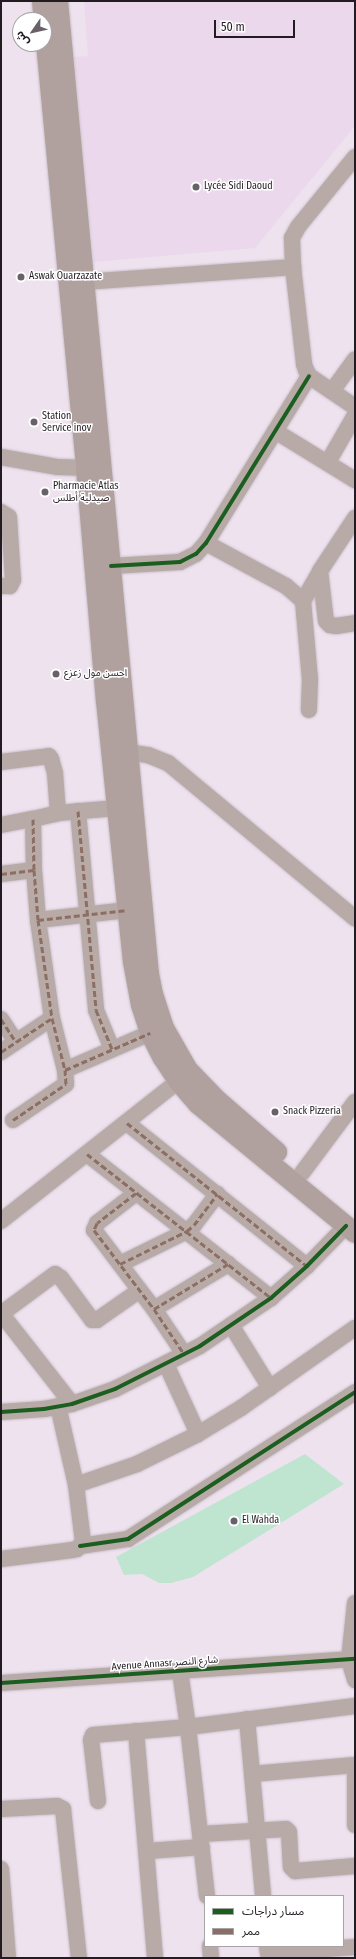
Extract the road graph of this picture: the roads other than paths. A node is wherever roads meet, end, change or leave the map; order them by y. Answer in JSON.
{"nodes":[{"id":1,"x":42,"y":1,"type":"edge"},
{"id":2,"x":58,"y":1,"type":"edge"},
{"id":3,"x":355,"y":157,"type":"edge"},
{"id":4,"x":293,"y":267,"type":"junction"},
{"id":5,"x":79,"y":282,"type":"junction"},
{"id":6,"x":355,"y":359,"type":"edge"},
{"id":7,"x":309,"y":376,"type":"junction"},
{"id":8,"x":332,"y":392,"type":"junction"},
{"id":9,"x":355,"y":407,"type":"edge"},
{"id":10,"x":355,"y":415,"type":"edge"},
{"id":11,"x":275,"y":430,"type":"junction"},
{"id":12,"x":1,"y":457,"type":"edge"},
{"id":13,"x":328,"y":462,"type":"junction"},
{"id":14,"x":94,"y":468,"type":"junction"},
{"id":15,"x":355,"y":480,"type":"edge"},
{"id":16,"x":1,"y":512,"type":"edge"},
{"id":17,"x":355,"y":518,"type":"edge"},
{"id":18,"x":206,"y":543,"type":"junction"},
{"id":19,"x":111,"y":566,"type":"junction"},
{"id":20,"x":320,"y":571,"type":"junction"},
{"id":21,"x":1,"y":586,"type":"edge"},
{"id":22,"x":303,"y":601,"type":"junction"},
{"id":23,"x":355,"y":623,"type":"edge"},
{"id":24,"x":309,"y":710,"type":"dead end"},
{"id":25,"x":128,"y":752,"type":"junction"},
{"id":26,"x":1,"y":762,"type":"edge"},
{"id":27,"x":123,"y":804,"type":"junction"},
{"id":28,"x":78,"y":810,"type":"junction"},
{"id":29,"x":58,"y":812,"type":"junction"},
{"id":30,"x":33,"y":819,"type":"junction"},
{"id":31,"x":1,"y":825,"type":"edge"},
{"id":32,"x":34,"y":870,"type":"junction"},
{"id":33,"x":1,"y":874,"type":"edge"},
{"id":34,"x":127,"y":910,"type":"junction"},
{"id":35,"x":87,"y":914,"type":"junction"},
{"id":36,"x":355,"y":918,"type":"edge"},
{"id":37,"x":38,"y":920,"type":"junction"},
{"id":38,"x":52,"y":1018,"type":"junction"},
{"id":39,"x":1,"y":1019,"type":"edge"},
{"id":40,"x":150,"y":1033,"type":"junction"},
{"id":41,"x":16,"y":1042,"type":"junction"},
{"id":42,"x":112,"y":1049,"type":"junction"},
{"id":43,"x":1,"y":1052,"type":"edge"},
{"id":44,"x":65,"y":1070,"type":"junction"},
{"id":45,"x":178,"y":1082,"type":"junction"},
{"id":46,"x":355,"y":1102,"type":"edge"},
{"id":47,"x":13,"y":1120,"type":"dead end"},
{"id":48,"x":127,"y":1123,"type":"junction"},
{"id":49,"x":87,"y":1154,"type":"junction"},
{"id":50,"x":302,"y":1173,"type":"junction"},
{"id":51,"x":136,"y":1193,"type":"junction"},
{"id":52,"x":217,"y":1194,"type":"junction"},
{"id":53,"x":1,"y":1221,"type":"edge"},
{"id":54,"x":352,"y":1226,"type":"edge"},
{"id":55,"x":187,"y":1231,"type":"junction"},
{"id":56,"x":120,"y":1264,"type":"junction"},
{"id":57,"x":228,"y":1264,"type":"junction"},
{"id":58,"x":307,"y":1266,"type":"junction"},
{"id":59,"x":140,"y":1290,"type":"junction"},
{"id":60,"x":271,"y":1298,"type":"junction"},
{"id":61,"x":154,"y":1309,"type":"junction"},
{"id":62,"x":231,"y":1325,"type":"junction"},
{"id":63,"x":355,"y":1328,"type":"edge"},
{"id":64,"x":184,"y":1354,"type":"junction"},
{"id":65,"x":166,"y":1364,"type":"junction"},
{"id":66,"x":270,"y":1388,"type":"junction"},
{"id":67,"x":355,"y":1392,"type":"edge"},
{"id":68,"x":65,"y":1405,"type":"junction"},
{"id":69,"x":1,"y":1412,"type":"edge"},
{"id":70,"x":198,"y":1434,"type":"junction"},
{"id":71,"x":76,"y":1485,"type":"junction"},
{"id":72,"x":80,"y":1546,"type":"junction"},
{"id":73,"x":1,"y":1559,"type":"edge"},
{"id":74,"x":355,"y":1603,"type":"edge"},
{"id":75,"x":352,"y":1660,"type":"edge"},
{"id":76,"x":180,"y":1671,"type":"junction"},
{"id":77,"x":355,"y":1680,"type":"edge"},
{"id":78,"x":1,"y":1683,"type":"edge"},
{"id":79,"x":355,"y":1706,"type":"edge"},
{"id":80,"x":247,"y":1719,"type":"junction"},
{"id":81,"x":188,"y":1727,"type":"junction"},
{"id":82,"x":136,"y":1731,"type":"junction"},
{"id":83,"x":355,"y":1765,"type":"edge"},
{"id":84,"x":252,"y":1774,"type":"junction"},
{"id":85,"x":355,"y":1776,"type":"edge"},
{"id":86,"x":98,"y":1801,"type":"dead end"},
{"id":87,"x":1,"y":1809,"type":"edge"},
{"id":88,"x":355,"y":1817,"type":"edge"},
{"id":89,"x":256,"y":1830,"type":"junction"},
{"id":90,"x":201,"y":1841,"type":"junction"},
{"id":91,"x":148,"y":1851,"type":"junction"},
{"id":92,"x":355,"y":1866,"type":"edge"},
{"id":93,"x":1,"y":1869,"type":"edge"},
{"id":94,"x":207,"y":1895,"type":"edge"},
{"id":95,"x":263,"y":1895,"type":"edge"},
{"id":96,"x":210,"y":1947,"type":"edge"},
{"id":97,"x":355,"y":1947,"type":"edge"},
{"id":98,"x":305,"y":1951,"type":"edge"},
{"id":99,"x":268,"y":1952,"type":"edge"},
{"id":100,"x":8,"y":1958,"type":"edge"},
{"id":101,"x":79,"y":1958,"type":"edge"},
{"id":102,"x":155,"y":1958,"type":"edge"},
{"id":103,"x":211,"y":1958,"type":"edge"}],
"edges":[{"from":1,"to":5,"type":"main road"},
{"from":2,"to":5,"type":"main road"},
{"from":3,"to":4,"type":"street"},
{"from":4,"to":5,"type":"street"},
{"from":4,"to":7,"type":"street"},
{"from":5,"to":14,"type":"main road"},
{"from":6,"to":8,"type":"street"},
{"from":7,"to":8,"type":"street"},
{"from":7,"to":11,"type":"street"},
{"from":8,"to":9,"type":"street"},
{"from":10,"to":13,"type":"street"},
{"from":11,"to":13,"type":"street"},
{"from":11,"to":18,"type":"street"},
{"from":12,"to":14,"type":"street"},
{"from":13,"to":15,"type":"street"},
{"from":14,"to":19,"type":"main road"},
{"from":14,"to":27,"type":"main road"},
{"from":16,"to":21,"type":"street"},
{"from":17,"to":20,"type":"street"},
{"from":18,"to":19,"type":"street"},
{"from":18,"to":22,"type":"street"},
{"from":19,"to":25,"type":"main road"},
{"from":20,"to":22,"type":"street"},
{"from":20,"to":23,"type":"street"},
{"from":22,"to":24,"type":"street"},
{"from":25,"to":27,"type":"main road"},
{"from":25,"to":36,"type":"street"},
{"from":26,"to":29,"type":"street"},
{"from":27,"to":28,"type":"street"},
{"from":27,"to":34,"type":"main road"},
{"from":27,"to":50,"type":"main road"},
{"from":28,"to":29,"type":"street"},
{"from":28,"to":35,"type":"street"},
{"from":29,"to":30,"type":"street"},
{"from":30,"to":31,"type":"street"},
{"from":30,"to":32,"type":"street"},
{"from":32,"to":33,"type":"street"},
{"from":32,"to":37,"type":"street"},
{"from":34,"to":35,"type":"street"},
{"from":34,"to":40,"type":"main road"},
{"from":35,"to":37,"type":"street"},
{"from":35,"to":42,"type":"street"},
{"from":37,"to":38,"type":"street"},
{"from":38,"to":41,"type":"street"},
{"from":38,"to":44,"type":"street"},
{"from":39,"to":41,"type":"street"},
{"from":40,"to":42,"type":"street"},
{"from":40,"to":45,"type":"main road"},
{"from":41,"to":43,"type":"street"},
{"from":42,"to":44,"type":"street"},
{"from":44,"to":47,"type":"street"},
{"from":45,"to":48,"type":"street"},
{"from":45,"to":54,"type":"main road"},
{"from":46,"to":50,"type":"street"},
{"from":48,"to":49,"type":"street"},
{"from":48,"to":52,"type":"street"},
{"from":49,"to":51,"type":"street"},
{"from":49,"to":53,"type":"street"},
{"from":50,"to":54,"type":"main road"},
{"from":51,"to":55,"type":"street"},
{"from":51,"to":56,"type":"street"},
{"from":52,"to":55,"type":"street"},
{"from":52,"to":58,"type":"street"},
{"from":54,"to":58,"type":"street"},
{"from":55,"to":56,"type":"street"},
{"from":55,"to":57,"type":"street"},
{"from":56,"to":59,"type":"street"},
{"from":57,"to":60,"type":"street"},
{"from":57,"to":61,"type":"street"},
{"from":58,"to":60,"type":"street"},
{"from":59,"to":61,"type":"street"},
{"from":59,"to":68,"type":"street"},
{"from":60,"to":62,"type":"street"},
{"from":61,"to":64,"type":"street"},
{"from":62,"to":64,"type":"street"},
{"from":62,"to":66,"type":"street"},
{"from":63,"to":66,"type":"street"},
{"from":64,"to":65,"type":"street"},
{"from":65,"to":68,"type":"street"},
{"from":65,"to":70,"type":"street"},
{"from":66,"to":70,"type":"street"},
{"from":67,"to":72,"type":"street"},
{"from":68,"to":69,"type":"street"},
{"from":68,"to":71,"type":"street"},
{"from":70,"to":71,"type":"street"},
{"from":71,"to":72,"type":"street"},
{"from":72,"to":73,"type":"street"},
{"from":74,"to":75,"type":"street"},
{"from":75,"to":76,"type":"street","name":"Avenue Annasr شارع النصر"},
{"from":75,"to":77,"type":"street"},
{"from":76,"to":78,"type":"street","name":"Avenue Annasr شارع النصر"},
{"from":76,"to":81,"type":"street"},
{"from":79,"to":80,"type":"street"},
{"from":80,"to":81,"type":"street"},
{"from":80,"to":84,"type":"street"},
{"from":81,"to":82,"type":"street"},
{"from":81,"to":90,"type":"street"},
{"from":82,"to":86,"type":"street"},
{"from":82,"to":91,"type":"street"},
{"from":83,"to":84,"type":"street"},
{"from":84,"to":89,"type":"street"},
{"from":85,"to":88,"type":"street"},
{"from":87,"to":101,"type":"street"},
{"from":89,"to":90,"type":"street"},
{"from":89,"to":92,"type":"street"},
{"from":89,"to":95,"type":"street"},
{"from":90,"to":91,"type":"street"},
{"from":90,"to":94,"type":"street"},
{"from":91,"to":102,"type":"street"},
{"from":93,"to":100,"type":"street"},
{"from":96,"to":103,"type":"street"},
{"from":97,"to":98,"type":"street"},
{"from":98,"to":99,"type":"street"}]}
